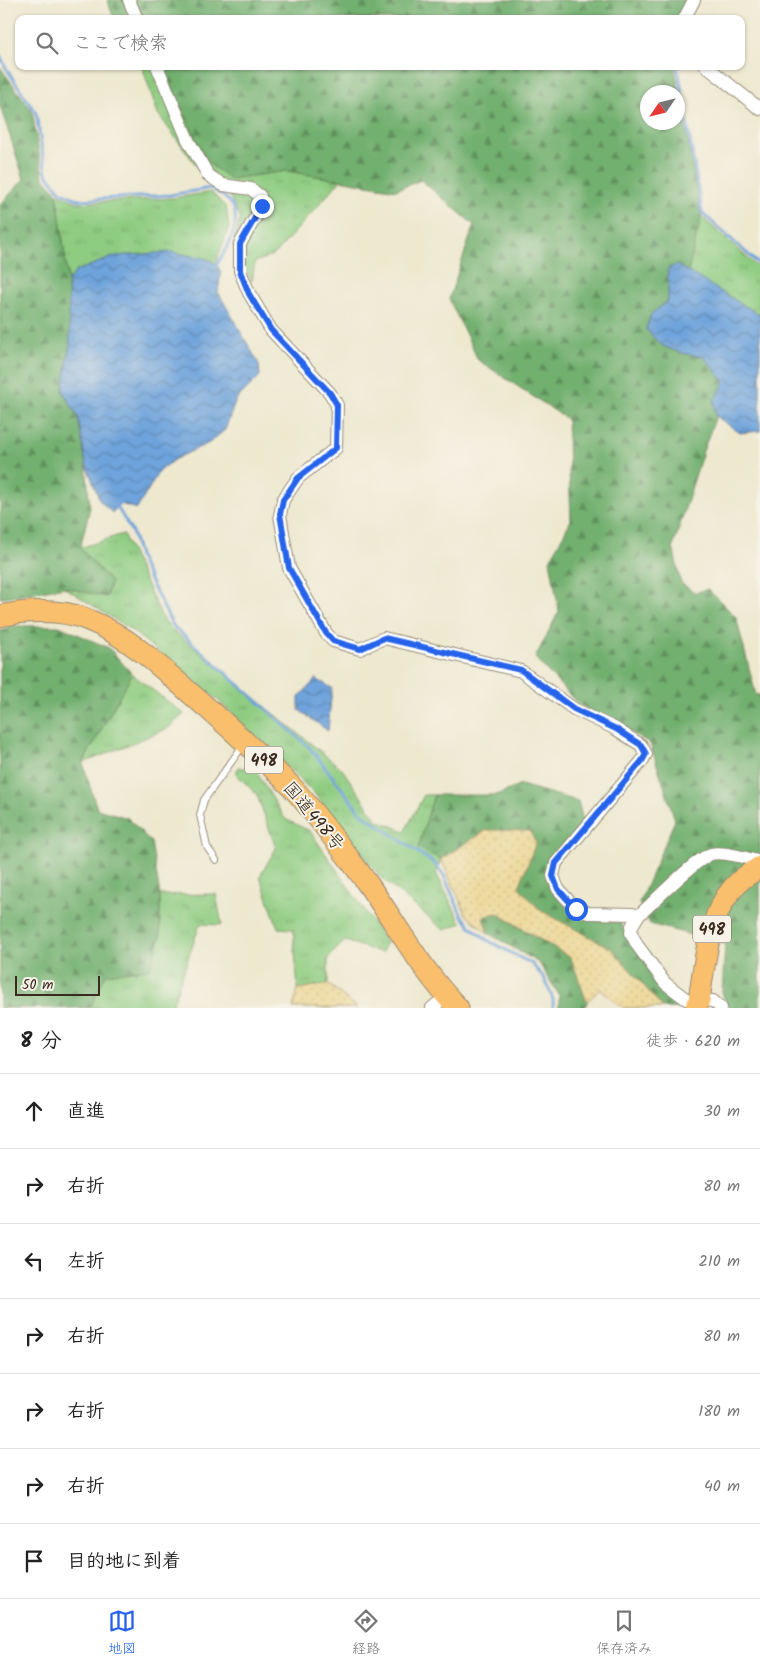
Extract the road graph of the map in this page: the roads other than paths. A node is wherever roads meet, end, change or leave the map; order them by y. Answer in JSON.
{"nodes":[{"id":1,"x":128,"y":0,"type":"edge"},
{"id":2,"x":694,"y":0,"type":"edge"},
{"id":3,"x":134,"y":15,"type":"edge"},
{"id":4,"x":686,"y":15,"type":"edge"},
{"id":5,"x":159,"y":70,"type":"edge"},
{"id":6,"x":711,"y":70,"type":"edge"},
{"id":7,"x":760,"y":109,"type":"edge"},
{"id":8,"x":0,"y":616,"type":"edge"},
{"id":9,"x":246,"y":741,"type":"junction"},
{"id":10,"x":216,"y":860,"type":"dead end"},
{"id":11,"x":760,"y":862,"type":"edge"},
{"id":12,"x":760,"y":866,"type":"edge"},
{"id":13,"x":637,"y":917,"type":"junction"},
{"id":14,"x":446,"y":1004,"type":"edge"},
{"id":15,"x":698,"y":1004,"type":"edge"},
{"id":16,"x":720,"y":1008,"type":"edge"}],
"edges":[{"from":1,"to":3,"type":"street"},
{"from":2,"to":4,"type":"street"},
{"from":5,"to":13,"type":"street"},
{"from":6,"to":7,"type":"street"},
{"from":8,"to":9,"type":"highway","name":"国道498号","number":"498"},
{"from":9,"to":10,"type":"lane"},
{"from":9,"to":14,"type":"highway","name":"国道498号","number":"498"},
{"from":11,"to":13,"type":"street"},
{"from":12,"to":15,"type":"highway","number":"498"},
{"from":13,"to":15,"type":"street"},
{"from":15,"to":16,"type":"street"}]}
